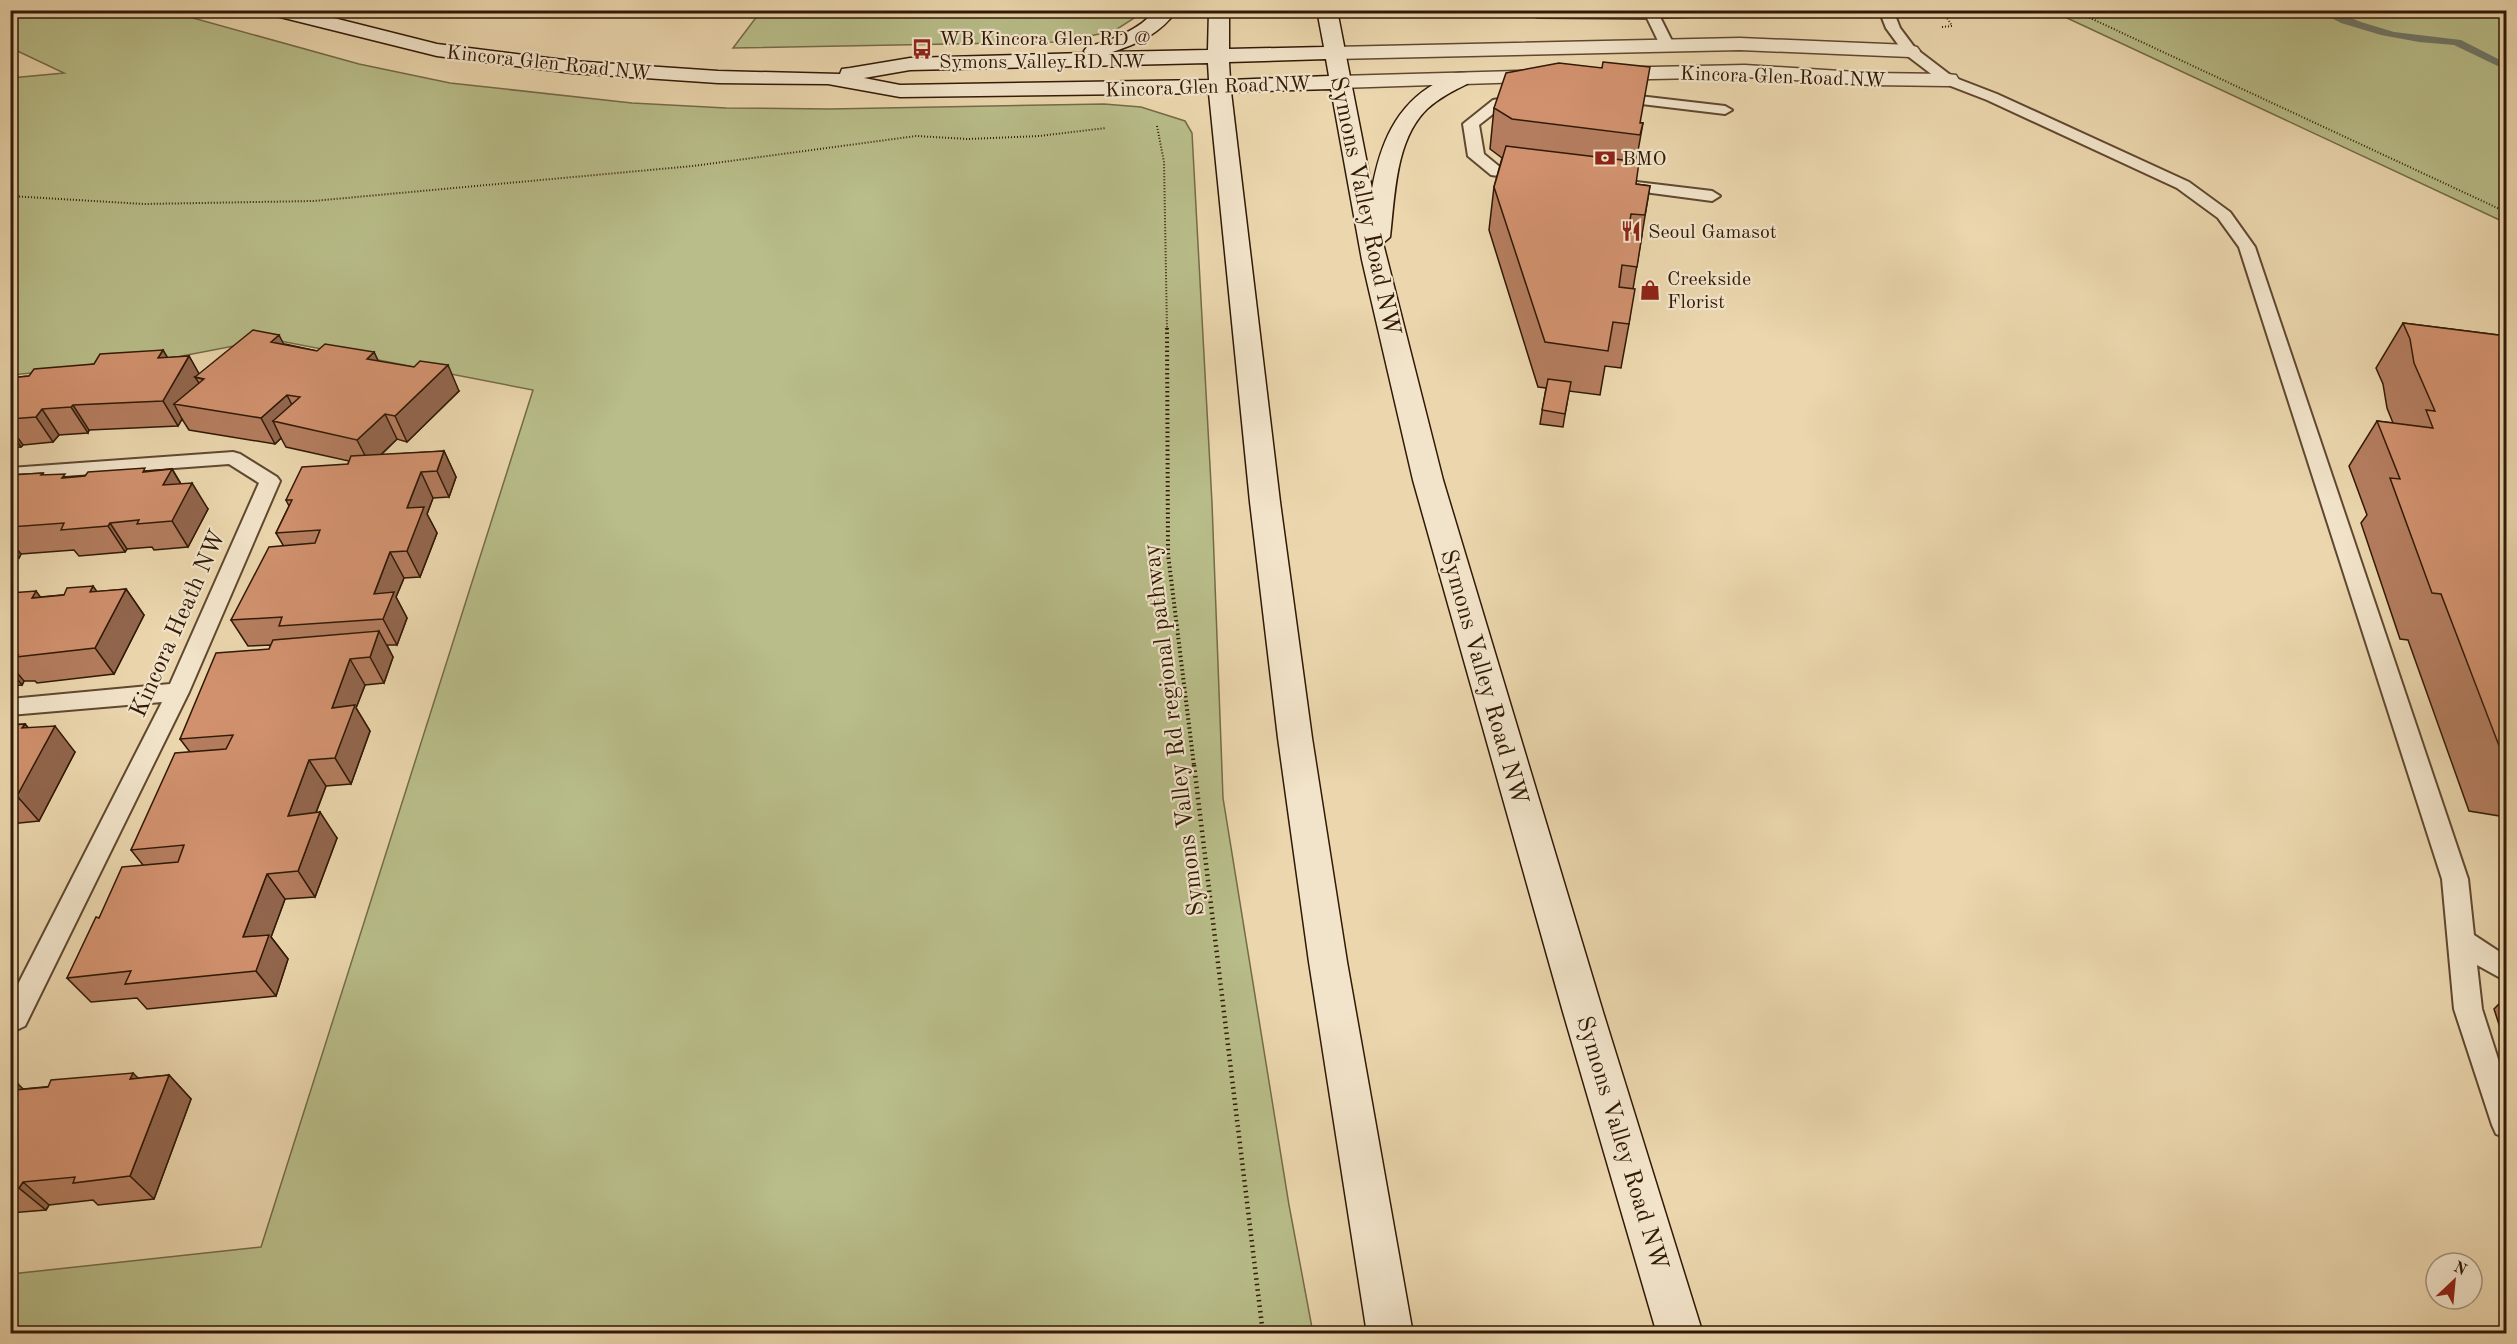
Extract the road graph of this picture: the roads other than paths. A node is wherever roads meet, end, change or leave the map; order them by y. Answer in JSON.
{"nodes":[{"id":1,"x":275,"y":10,"type":"edge"},
{"id":2,"x":1167,"y":10,"type":"edge"},
{"id":3,"x":1219,"y":10,"type":"edge"},
{"id":4,"x":1327,"y":10,"type":"edge"},
{"id":5,"x":1530,"y":10,"type":"edge"},
{"id":6,"x":1760,"y":10,"type":"edge"},
{"id":7,"x":1886,"y":10,"type":"edge"},
{"id":8,"x":1651,"y":12,"type":"edge"},
{"id":9,"x":1667,"y":45,"type":"junction"},
{"id":10,"x":1910,"y":51,"type":"junction"},
{"id":11,"x":1334,"y":53,"type":"junction"},
{"id":12,"x":1058,"y":60,"type":"junction"},
{"id":13,"x":1218,"y":71,"type":"junction"},
{"id":14,"x":1566,"y":75,"type":"edge"},
{"id":15,"x":1590,"y":75,"type":"edge"},
{"id":16,"x":828,"y":78,"type":"junction"},
{"id":17,"x":1459,"y":79,"type":"junction"},
{"id":18,"x":1948,"y":80,"type":"junction"},
{"id":19,"x":1340,"y":82,"type":"junction"},
{"id":20,"x":1598,"y":96,"type":"edge"},
{"id":21,"x":1541,"y":97,"type":"edge"},
{"id":22,"x":1725,"y":110,"type":"dead end"},
{"id":23,"x":1542,"y":177,"type":"edge"},
{"id":24,"x":1599,"y":183,"type":"edge"},
{"id":25,"x":1712,"y":196,"type":"dead end"},
{"id":26,"x":1374,"y":260,"type":"junction"},
{"id":27,"x":10,"y":474,"type":"edge"},
{"id":28,"x":178,"y":692,"type":"junction"},
{"id":29,"x":10,"y":707,"type":"edge"},
{"id":30,"x":2461,"y":940,"type":"junction"},
{"id":31,"x":2506,"y":970,"type":"edge"},
{"id":32,"x":10,"y":1022,"type":"edge"},
{"id":33,"x":2506,"y":1125,"type":"edge"},
{"id":34,"x":1390,"y":1334,"type":"edge"},
{"id":35,"x":1680,"y":1334,"type":"edge"}],
"edges":[{"from":1,"to":16,"type":"main road","name":"Kincora Glen Road NW"},
{"from":2,"to":12,"type":"main road"},
{"from":3,"to":13,"type":"main road"},
{"from":4,"to":11,"type":"main road","name":"Symons Valley Road NW"},
{"from":5,"to":8,"type":"lane"},
{"from":6,"to":8,"type":"lane"},
{"from":7,"to":10,"type":"lane"},
{"from":8,"to":9,"type":"lane"},
{"from":9,"to":10,"type":"main road","name":"Kincora Glen Road NW"},
{"from":9,"to":11,"type":"main road","name":"Kincora Glen Road NW"},
{"from":10,"to":18,"type":"lane"},
{"from":11,"to":13,"type":"main road","name":"Kincora Glen Road NW"},
{"from":11,"to":19,"type":"main road","name":"Symons Valley Road NW"},
{"from":12,"to":13,"type":"main road","name":"Kincora Glen Road NW"},
{"from":12,"to":16,"type":"main road","name":"Kincora Glen Road NW"},
{"from":13,"to":16,"type":"main road","name":"Kincora Glen Road NW"},
{"from":13,"to":19,"type":"main road","name":"Kincora Glen Road NW"},
{"from":13,"to":34,"type":"main road"},
{"from":14,"to":17,"type":"main road","name":"Kincora Glen Road NW"},
{"from":15,"to":18,"type":"main road","name":"Kincora Glen Road NW"},
{"from":17,"to":19,"type":"main road","name":"Kincora Glen Road NW"},
{"from":17,"to":26,"type":"main road"},
{"from":18,"to":30,"type":"lane"},
{"from":19,"to":26,"type":"main road","name":"Symons Valley Road NW"},
{"from":20,"to":22,"type":"lane"},
{"from":21,"to":23,"type":"lane"},
{"from":24,"to":25,"type":"lane"},
{"from":26,"to":35,"type":"main road","name":"Symons Valley Road NW"},
{"from":27,"to":28,"type":"lane","name":"Kincora Heath NW"},
{"from":28,"to":29,"type":"lane"},
{"from":28,"to":32,"type":"lane","name":"Kincora Heath NW"},
{"from":30,"to":31,"type":"lane"},
{"from":30,"to":33,"type":"lane"}]}
